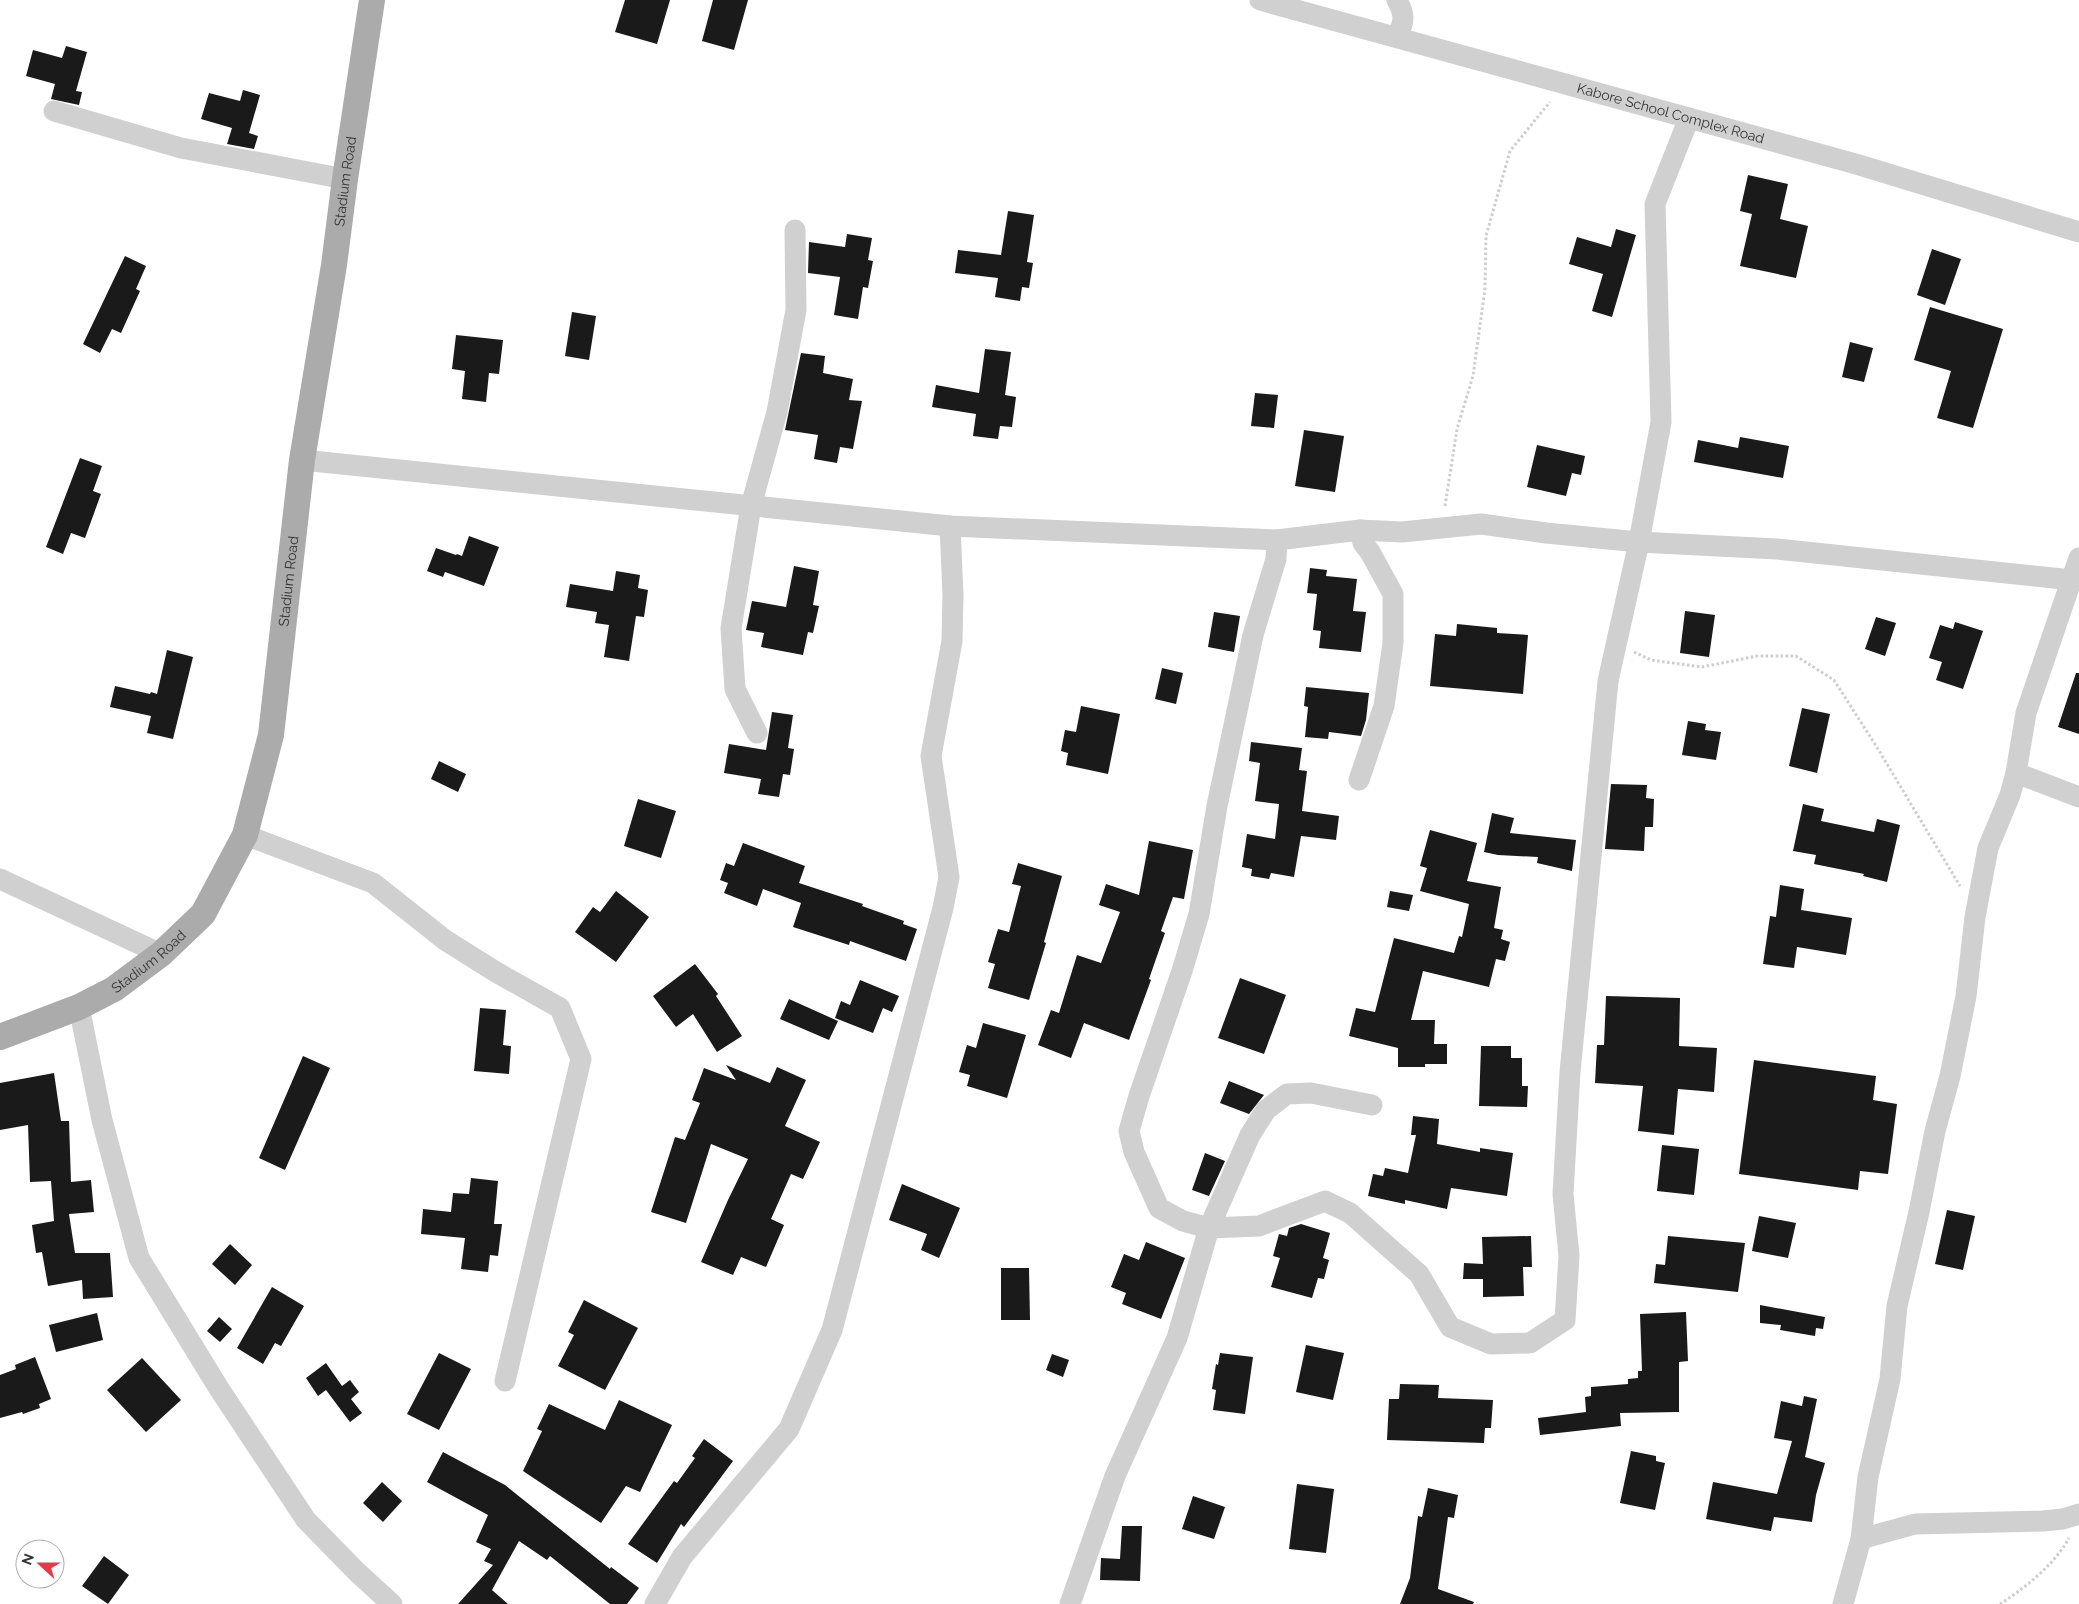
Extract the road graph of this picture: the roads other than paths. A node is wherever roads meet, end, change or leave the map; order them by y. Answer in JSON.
{"nodes":[{"id":1,"x":372,"y":0,"type":"edge"},
{"id":2,"x":1260,"y":0,"type":"edge"},
{"id":3,"x":1397,"y":0,"type":"edge"},
{"id":4,"x":1397,"y":36,"type":"junction"},
{"id":5,"x":54,"y":111,"type":"dead end"},
{"id":6,"x":1689,"y":118,"type":"junction"},
{"id":7,"x":345,"y":179,"type":"junction"},
{"id":8,"x":795,"y":230,"type":"dead end"},
{"id":9,"x":2079,"y":232,"type":"edge"},
{"id":10,"x":302,"y":460,"type":"junction"},
{"id":11,"x":751,"y":506,"type":"junction"},
{"id":12,"x":950,"y":526,"type":"junction"},
{"id":13,"x":1360,"y":530,"type":"junction"},
{"id":14,"x":1277,"y":540,"type":"junction"},
{"id":15,"x":1639,"y":542,"type":"junction"},
{"id":16,"x":2079,"y":558,"type":"edge"},
{"id":17,"x":2072,"y":580,"type":"junction"},
{"id":18,"x":757,"y":733,"type":"dead end"},
{"id":19,"x":2016,"y":773,"type":"junction"},
{"id":20,"x":1359,"y":780,"type":"dead end"},
{"id":21,"x":2079,"y":797,"type":"edge"},
{"id":22,"x":245,"y":835,"type":"junction"},
{"id":23,"x":0,"y":878,"type":"edge"},
{"id":24,"x":160,"y":954,"type":"junction"},
{"id":25,"x":79,"y":1007,"type":"junction"},
{"id":26,"x":0,"y":1037,"type":"edge"},
{"id":27,"x":1372,"y":1105,"type":"dead end"},
{"id":28,"x":1209,"y":1228,"type":"junction"},
{"id":29,"x":505,"y":1381,"type":"dead end"},
{"id":30,"x":2075,"y":1524,"type":"edge"},
{"id":31,"x":1862,"y":1539,"type":"junction"},
{"id":32,"x":392,"y":1604,"type":"edge"},
{"id":33,"x":655,"y":1604,"type":"edge"},
{"id":34,"x":1070,"y":1604,"type":"edge"},
{"id":35,"x":1843,"y":1604,"type":"edge"}],
"edges":[{"from":1,"to":7,"type":"main road","name":"Stadium Road"},
{"from":2,"to":4,"type":"street","name":"Kabore School Complex Road"},
{"from":3,"to":4,"type":"street"},
{"from":4,"to":6,"type":"street","name":"Kabore School Complex Road"},
{"from":5,"to":7,"type":"street"},
{"from":6,"to":9,"type":"street","name":"Kabore School Complex Road"},
{"from":6,"to":15,"type":"street"},
{"from":7,"to":10,"type":"main road","name":"Stadium Road"},
{"from":8,"to":11,"type":"street"},
{"from":10,"to":11,"type":"street"},
{"from":10,"to":22,"type":"main road","name":"Stadium Road"},
{"from":11,"to":12,"type":"street"},
{"from":11,"to":18,"type":"street"},
{"from":12,"to":14,"type":"street"},
{"from":12,"to":33,"type":"street"},
{"from":13,"to":14,"type":"street"},
{"from":13,"to":15,"type":"street"},
{"from":13,"to":20,"type":"street"},
{"from":14,"to":28,"type":"street"},
{"from":15,"to":17,"type":"street"},
{"from":15,"to":28,"type":"street"},
{"from":16,"to":17,"type":"street"},
{"from":17,"to":19,"type":"street"},
{"from":19,"to":21,"type":"street"},
{"from":19,"to":31,"type":"street"},
{"from":22,"to":24,"type":"main road","name":"Stadium Road"},
{"from":22,"to":29,"type":"street"},
{"from":23,"to":24,"type":"street"},
{"from":24,"to":25,"type":"main road","name":"Stadium Road"},
{"from":25,"to":26,"type":"main road","name":"Stadium Road"},
{"from":25,"to":32,"type":"street"},
{"from":27,"to":28,"type":"street"},
{"from":28,"to":34,"type":"street"},
{"from":30,"to":31,"type":"street"},
{"from":31,"to":35,"type":"street"}]}
